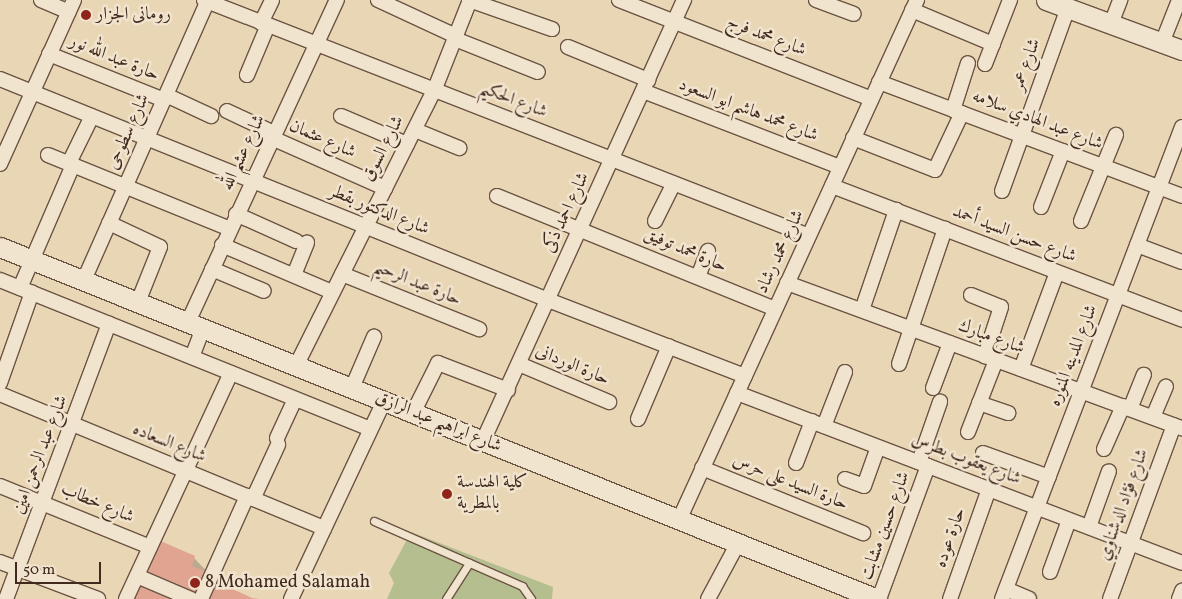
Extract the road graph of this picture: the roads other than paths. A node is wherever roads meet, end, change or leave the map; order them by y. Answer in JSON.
{"nodes":[{"id":1,"x":40,"y":0,"type":"edge"},
{"id":2,"x":272,"y":0,"type":"edge"},
{"id":3,"x":338,"y":0,"type":"edge"},
{"id":4,"x":378,"y":0,"type":"edge"},
{"id":5,"x":469,"y":0,"type":"edge"},
{"id":6,"x":619,"y":0,"type":"edge"},
{"id":7,"x":684,"y":0,"type":"edge"},
{"id":8,"x":816,"y":0,"type":"edge"},
{"id":9,"x":1010,"y":0,"type":"edge"},
{"id":10,"x":1046,"y":0,"type":"edge"},
{"id":11,"x":1120,"y":0,"type":"edge"},
{"id":12,"x":1179,"y":0,"type":"edge"},
{"id":13,"x":207,"y":1,"type":"edge"},
{"id":14,"x":914,"y":3,"type":"edge"},
{"id":15,"x":71,"y":6,"type":"edge"},
{"id":16,"x":1068,"y":8,"type":"junction"},
{"id":17,"x":854,"y":14,"type":"dead end"},
{"id":18,"x":674,"y":22,"type":"junction"},
{"id":19,"x":265,"y":24,"type":"junction"},
{"id":20,"x":1111,"y":24,"type":"junction"},
{"id":21,"x":552,"y":28,"type":"dead end"},
{"id":22,"x":455,"y":38,"type":"junction"},
{"id":23,"x":1162,"y":43,"type":"junction"},
{"id":24,"x":316,"y":44,"type":"junction"},
{"id":25,"x":993,"y":44,"type":"junction"},
{"id":26,"x":568,"y":47,"type":"dead end"},
{"id":27,"x":1182,"y":50,"type":"edge"},
{"id":28,"x":49,"y":54,"type":"junction"},
{"id":29,"x":968,"y":63,"type":"dead end"},
{"id":30,"x":985,"y":64,"type":"dead end"},
{"id":31,"x":538,"y":72,"type":"dead end"},
{"id":32,"x":247,"y":75,"type":"dead end"},
{"id":33,"x":0,"y":79,"type":"edge"},
{"id":34,"x":879,"y":82,"type":"junction"},
{"id":35,"x":645,"y":85,"type":"junction"},
{"id":36,"x":434,"y":91,"type":"junction"},
{"id":37,"x":31,"y":92,"type":"junction"},
{"id":38,"x":165,"y":97,"type":"junction"},
{"id":39,"x":871,"y":99,"type":"junction"},
{"id":40,"x":228,"y":111,"type":"dead end"},
{"id":41,"x":957,"y":111,"type":"junction"},
{"id":42,"x":92,"y":116,"type":"junction"},
{"id":43,"x":211,"y":116,"type":"dead end"},
{"id":44,"x":341,"y":116,"type":"dead end"},
{"id":45,"x":1182,"y":127,"type":"edge"},
{"id":46,"x":415,"y":130,"type":"junction"},
{"id":47,"x":1116,"y":134,"type":"dead end"},
{"id":48,"x":273,"y":135,"type":"junction"},
{"id":49,"x":1022,"y":136,"type":"junction"},
{"id":50,"x":147,"y":138,"type":"junction"},
{"id":51,"x":853,"y":138,"type":"junction"},
{"id":52,"x":407,"y":144,"type":"junction"},
{"id":53,"x":459,"y":148,"type":"dead end"},
{"id":54,"x":1063,"y":151,"type":"junction"},
{"id":55,"x":48,"y":154,"type":"dead end"},
{"id":56,"x":612,"y":159,"type":"junction"},
{"id":57,"x":0,"y":164,"type":"edge"},
{"id":58,"x":71,"y":164,"type":"junction"},
{"id":59,"x":1104,"y":166,"type":"junction"},
{"id":60,"x":840,"y":167,"type":"junction"},
{"id":61,"x":252,"y":180,"type":"junction"},
{"id":62,"x":674,"y":183,"type":"junction"},
{"id":63,"x":126,"y":186,"type":"junction"},
{"id":64,"x":832,"y":186,"type":"junction"},
{"id":65,"x":1159,"y":187,"type":"junction"},
{"id":66,"x":385,"y":188,"type":"junction"},
{"id":67,"x":1002,"y":191,"type":"dead end"},
{"id":68,"x":497,"y":196,"type":"dead end"},
{"id":69,"x":1182,"y":196,"type":"edge"},
{"id":70,"x":1041,"y":207,"type":"dead end"},
{"id":71,"x":896,"y":210,"type":"junction"},
{"id":72,"x":236,"y":214,"type":"junction"},
{"id":73,"x":655,"y":221,"type":"dead end"},
{"id":74,"x":1081,"y":221,"type":"dead end"},
{"id":75,"x":109,"y":223,"type":"junction"},
{"id":76,"x":366,"y":226,"type":"junction"},
{"id":77,"x":581,"y":228,"type":"junction"},
{"id":78,"x":230,"y":229,"type":"junction"},
{"id":79,"x":945,"y":229,"type":"junction"},
{"id":80,"x":809,"y":236,"type":"junction"},
{"id":81,"x":222,"y":245,"type":"junction"},
{"id":82,"x":1137,"y":245,"type":"junction"},
{"id":83,"x":0,"y":246,"type":"edge"},
{"id":84,"x":708,"y":251,"type":"dead end"},
{"id":85,"x":32,"y":259,"type":"junction"},
{"id":86,"x":1182,"y":262,"type":"edge"},
{"id":87,"x":212,"y":269,"type":"junction"},
{"id":88,"x":1056,"y":272,"type":"junction"},
{"id":89,"x":342,"y":274,"type":"junction"},
{"id":90,"x":294,"y":275,"type":"junction"},
{"id":91,"x":698,"y":277,"type":"junction"},
{"id":92,"x":0,"y":280,"type":"edge"},
{"id":93,"x":84,"y":280,"type":"junction"},
{"id":94,"x":787,"y":283,"type":"junction"},
{"id":95,"x":26,"y":290,"type":"junction"},
{"id":96,"x":264,"y":291,"type":"dead end"},
{"id":97,"x":332,"y":292,"type":"junction"},
{"id":98,"x":1118,"y":295,"type":"junction"},
{"id":99,"x":971,"y":296,"type":"dead end"},
{"id":100,"x":548,"y":300,"type":"junction"},
{"id":101,"x":138,"y":302,"type":"junction"},
{"id":102,"x":775,"y":309,"type":"junction"},
{"id":103,"x":862,"y":310,"type":"junction"},
{"id":104,"x":1182,"y":320,"type":"edge"},
{"id":105,"x":109,"y":324,"type":"junction"},
{"id":106,"x":195,"y":325,"type":"junction"},
{"id":107,"x":911,"y":328,"type":"junction"},
{"id":108,"x":478,"y":329,"type":"dead end"},
{"id":109,"x":374,"y":337,"type":"dead end"},
{"id":110,"x":950,"y":343,"type":"junction"},
{"id":111,"x":669,"y":346,"type":"junction"},
{"id":112,"x":192,"y":357,"type":"junction"},
{"id":113,"x":991,"y":358,"type":"junction"},
{"id":114,"x":520,"y":364,"type":"junction"},
{"id":115,"x":899,"y":364,"type":"dead end"},
{"id":116,"x":296,"y":366,"type":"junction"},
{"id":117,"x":1021,"y":369,"type":"junction"},
{"id":118,"x":846,"y":372,"type":"dead end"},
{"id":119,"x":231,"y":373,"type":"junction"},
{"id":120,"x":1144,"y":375,"type":"dead end"},
{"id":121,"x":745,"y":376,"type":"junction"},
{"id":122,"x":0,"y":383,"type":"edge"},
{"id":123,"x":1166,"y":387,"type":"dead end"},
{"id":124,"x":352,"y":388,"type":"junction"},
{"id":125,"x":934,"y":388,"type":"dead end"},
{"id":126,"x":508,"y":390,"type":"junction"},
{"id":127,"x":1081,"y":391,"type":"junction"},
{"id":128,"x":737,"y":393,"type":"junction"},
{"id":129,"x":0,"y":394,"type":"edge"},
{"id":130,"x":295,"y":399,"type":"junction"},
{"id":131,"x":384,"y":401,"type":"junction"},
{"id":132,"x":609,"y":402,"type":"dead end"},
{"id":133,"x":940,"y":402,"type":"dead end"},
{"id":134,"x":979,"y":403,"type":"junction"},
{"id":135,"x":1126,"y":408,"type":"junction"},
{"id":136,"x":413,"y":413,"type":"junction"},
{"id":137,"x":1008,"y":413,"type":"dead end"},
{"id":138,"x":1153,"y":418,"type":"junction"},
{"id":139,"x":638,"y":419,"type":"dead end"},
{"id":140,"x":74,"y":424,"type":"junction"},
{"id":141,"x":818,"y":424,"type":"junction"},
{"id":142,"x":1178,"y":427,"type":"edge"},
{"id":143,"x":370,"y":429,"type":"junction"},
{"id":144,"x":968,"y":432,"type":"dead end"},
{"id":145,"x":483,"y":441,"type":"junction"},
{"id":146,"x":878,"y":447,"type":"junction"},
{"id":147,"x":1104,"y":449,"type":"dead end"},
{"id":148,"x":983,"y":453,"type":"dead end"},
{"id":149,"x":796,"y":463,"type":"dead end"},
{"id":150,"x":923,"y":464,"type":"junction"},
{"id":151,"x":702,"y":468,"type":"junction"},
{"id":152,"x":185,"y":471,"type":"junction"},
{"id":153,"x":1109,"y":471,"type":"dead end"},
{"id":154,"x":1048,"y":477,"type":"junction"},
{"id":155,"x":845,"y":478,"type":"dead end"},
{"id":156,"x":0,"y":486,"type":"edge"},
{"id":157,"x":989,"y":489,"type":"junction"},
{"id":158,"x":250,"y":498,"type":"junction"},
{"id":159,"x":44,"y":502,"type":"junction"},
{"id":160,"x":1037,"y":508,"type":"junction"},
{"id":161,"x":678,"y":520,"type":"junction"},
{"id":162,"x":1069,"y":520,"type":"junction"},
{"id":163,"x":374,"y":521,"type":"dead end"},
{"id":164,"x":324,"y":528,"type":"junction"},
{"id":165,"x":1089,"y":528,"type":"junction"},
{"id":166,"x":863,"y":533,"type":"dead end"},
{"id":167,"x":738,"y":543,"type":"junction"},
{"id":168,"x":1130,"y":543,"type":"junction"},
{"id":169,"x":150,"y":547,"type":"junction"},
{"id":170,"x":0,"y":562,"type":"edge"},
{"id":171,"x":469,"y":563,"type":"junction"},
{"id":172,"x":1182,"y":563,"type":"edge"},
{"id":173,"x":18,"y":568,"type":"junction"},
{"id":174,"x":1050,"y":572,"type":"dead end"},
{"id":175,"x":137,"y":576,"type":"junction"},
{"id":176,"x":1182,"y":591,"type":"edge"},
{"id":177,"x":1004,"y":594,"type":"edge"},
{"id":178,"x":6,"y":599,"type":"edge"},
{"id":179,"x":98,"y":599,"type":"edge"},
{"id":180,"x":126,"y":599,"type":"edge"},
{"id":181,"x":191,"y":599,"type":"edge"},
{"id":182,"x":201,"y":599,"type":"edge"},
{"id":183,"x":291,"y":599,"type":"edge"},
{"id":184,"x":446,"y":599,"type":"edge"},
{"id":185,"x":531,"y":599,"type":"edge"},
{"id":186,"x":708,"y":599,"type":"edge"},
{"id":187,"x":878,"y":599,"type":"edge"},
{"id":188,"x":950,"y":599,"type":"edge"},
{"id":189,"x":1029,"y":599,"type":"edge"},
{"id":190,"x":1110,"y":599,"type":"edge"},
{"id":191,"x":1179,"y":599,"type":"edge"}],
"edges":[{"from":1,"to":15,"type":"street"},
{"from":2,"to":19,"type":"street"},
{"from":3,"to":24,"type":"street","name":"شارع عشم الله"},
{"from":4,"to":22,"type":"street"},
{"from":5,"to":21,"type":"street"},
{"from":5,"to":22,"type":"street","name":"شارع السوق"},
{"from":6,"to":18,"type":"street","name":"شارع محمد فرج"},
{"from":7,"to":18,"type":"street","name":"شارع احمد ذكى"},
{"from":8,"to":17,"type":"street"},
{"from":9,"to":25,"type":"street"},
{"from":10,"to":16,"type":"main road"},
{"from":11,"to":20,"type":"street"},
{"from":12,"to":23,"type":"street"},
{"from":13,"to":19,"type":"street","name":"شارع الحكيم"},
{"from":13,"to":38,"type":"street","name":"شارع سطوحى"},
{"from":14,"to":25,"type":"street"},
{"from":14,"to":34,"type":"street","name":"شارع محمد رشاد"},
{"from":15,"to":28,"type":"street"},
{"from":16,"to":20,"type":"main road"},
{"from":16,"to":49,"type":"street","name":"شارع عمر"},
{"from":18,"to":35,"type":"street","name":"شارع احمد ذكى"},
{"from":18,"to":39,"type":"street","name":"شارع محمد فرج"},
{"from":19,"to":24,"type":"street","name":"شارع الحكيم"},
{"from":19,"to":32,"type":"street"},
{"from":20,"to":23,"type":"main road"},
{"from":22,"to":31,"type":"street"},
{"from":22,"to":36,"type":"street","name":"شارع السوق"},
{"from":23,"to":27,"type":"main road"},
{"from":24,"to":36,"type":"street","name":"شارع الحكيم"},
{"from":24,"to":48,"type":"street","name":"شارع عشم الله"},
{"from":25,"to":30,"type":"street"},
{"from":26,"to":35,"type":"street","name":"شارع محمد هاشم ابو السعود"},
{"from":28,"to":37,"type":"street"},
{"from":28,"to":38,"type":"street","name":"حارة عبد الله نور"},
{"from":29,"to":41,"type":"street"},
{"from":33,"to":37,"type":"street","name":"شارع الدكتور بقطر"},
{"from":34,"to":39,"type":"street","name":"شارع محمد رشاد"},
{"from":34,"to":41,"type":"street","name":"شارع عبد الهادي سلامه"},
{"from":35,"to":56,"type":"street","name":"شارع احمد ذكى"},
{"from":35,"to":60,"type":"street","name":"شارع محمد هاشم ابو السعود"},
{"from":36,"to":46,"type":"street","name":"شارع السوق"},
{"from":36,"to":56,"type":"street","name":"شارع الحكيم"},
{"from":37,"to":42,"type":"street","name":"شارع الدكتور بقطر"},
{"from":37,"to":57,"type":"street"},
{"from":38,"to":43,"type":"street","name":"حارة عبد الله نور"},
{"from":38,"to":50,"type":"street","name":"شارع سطوحى"},
{"from":39,"to":51,"type":"street","name":"شارع محمد رشاد"},
{"from":40,"to":48,"type":"street","name":"شارع عثمان"},
{"from":41,"to":49,"type":"street","name":"شارع عبد الهادي سلامه"},
{"from":41,"to":51,"type":"street"},
{"from":42,"to":50,"type":"street","name":"شارع الدكتور بقطر"},
{"from":42,"to":58,"type":"street"},
{"from":44,"to":52,"type":"street"},
{"from":45,"to":65,"type":"street","name":"شارع المدينه المنوره"},
{"from":46,"to":52,"type":"street","name":"شارع السوق"},
{"from":46,"to":53,"type":"street"},
{"from":47,"to":59,"type":"street"},
{"from":48,"to":61,"type":"street","name":"شارع عشم الله"},
{"from":48,"to":66,"type":"street","name":"شارع عثمان"},
{"from":49,"to":54,"type":"street","name":"شارع عبد الهادي سلامه"},
{"from":49,"to":67,"type":"street","name":"شارع عمر"},
{"from":50,"to":61,"type":"street","name":"شارع الدكتور بقطر"},
{"from":50,"to":63,"type":"street","name":"شارع سطوحى"},
{"from":51,"to":60,"type":"street","name":"شارع محمد رشاد"},
{"from":52,"to":66,"type":"street","name":"شارع السوق"},
{"from":54,"to":59,"type":"street","name":"شارع عبد الهادي سلامه"},
{"from":54,"to":70,"type":"street"},
{"from":55,"to":58,"type":"street"},
{"from":56,"to":62,"type":"street","name":"شارع الحكيم"},
{"from":56,"to":77,"type":"street","name":"شارع احمد ذكى"},
{"from":58,"to":63,"type":"street"},
{"from":58,"to":85,"type":"street"},
{"from":59,"to":65,"type":"street","name":"شارع عبد الهادي سلامه"},
{"from":59,"to":74,"type":"street"},
{"from":60,"to":64,"type":"street","name":"شارع محمد رشاد"},
{"from":61,"to":72,"type":"street","name":"شارع عشم الله"},
{"from":61,"to":76,"type":"street","name":"شارع الدكتور بقطر"},
{"from":62,"to":73,"type":"street"},
{"from":62,"to":80,"type":"street","name":"شارع الحكيم"},
{"from":63,"to":75,"type":"street","name":"شارع سطوحى"},
{"from":63,"to":78,"type":"street"},
{"from":64,"to":71,"type":"street","name":"شارع حسن السيد أحمد"},
{"from":64,"to":80,"type":"street","name":"شارع محمد رشاد"},
{"from":65,"to":69,"type":"street","name":"شارع عبد الهادي سلامه"},
{"from":65,"to":82,"type":"street","name":"شارع المدينه المنوره"},
{"from":66,"to":76,"type":"street","name":"شارع السوق"},
{"from":68,"to":77,"type":"street","name":"حارة محمد توفيق"},
{"from":71,"to":79,"type":"street","name":"شارع حسن السيد أحمد"},
{"from":71,"to":103,"type":"street"},
{"from":72,"to":78,"type":"street","name":"شارع عشم الله"},
{"from":72,"to":90,"type":"street"},
{"from":75,"to":93,"type":"street","name":"شارع سطوحى"},
{"from":75,"to":101,"type":"street"},
{"from":76,"to":89,"type":"street","name":"شارع السوق"},
{"from":76,"to":100,"type":"street","name":"شارع الدكتور بقطر"},
{"from":77,"to":91,"type":"street","name":"حارة محمد توفيق"},
{"from":77,"to":100,"type":"street","name":"شارع احمد ذكى"},
{"from":78,"to":81,"type":"street","name":"شارع عشم الله"},
{"from":79,"to":88,"type":"street","name":"شارع حسن السيد أحمد"},
{"from":79,"to":107,"type":"street"},
{"from":80,"to":94,"type":"street","name":"شارع محمد رشاد"},
{"from":81,"to":87,"type":"street","name":"شارع عشم الله"},
{"from":81,"to":90,"type":"street"},
{"from":82,"to":86,"type":"street"},
{"from":82,"to":98,"type":"street","name":"شارع المدينه المنوره"},
{"from":83,"to":85,"type":"main road","name":"شارع ابراهيم عبد الرازق"},
{"from":84,"to":91,"type":"street"},
{"from":85,"to":93,"type":"main road","name":"شارع ابراهيم عبد الرازق"},
{"from":85,"to":95,"type":"street"},
{"from":87,"to":96,"type":"street"},
{"from":87,"to":106,"type":"street","name":"شارع عشم الله"},
{"from":88,"to":98,"type":"street","name":"شارع حسن السيد أحمد"},
{"from":88,"to":117,"type":"street"},
{"from":89,"to":97,"type":"street","name":"شارع السوق"},
{"from":89,"to":108,"type":"street","name":"حارة عبد الرحيم"},
{"from":90,"to":97,"type":"street"},
{"from":91,"to":102,"type":"street","name":"حارة محمد توفيق"},
{"from":92,"to":95,"type":"street","name":"شارع ابراهيم عبد الرازق"},
{"from":93,"to":101,"type":"main road","name":"شارع ابراهيم عبد الرازق"},
{"from":94,"to":102,"type":"street","name":"شارع محمد رشاد"},
{"from":94,"to":103,"type":"street","name":"شارع مبارك"},
{"from":95,"to":105,"type":"street","name":"شارع ابراهيم عبد الرازق"},
{"from":95,"to":122,"type":"street"},
{"from":97,"to":116,"type":"street","name":"شارع السوق"},
{"from":98,"to":104,"type":"street","name":"شارع حسن السيد أحمد"},
{"from":98,"to":127,"type":"street","name":"شارع المدينه المنوره"},
{"from":99,"to":113,"type":"street"},
{"from":100,"to":111,"type":"street","name":"شارع الدكتور بقطر"},
{"from":100,"to":114,"type":"street","name":"شارع احمد ذكى"},
{"from":101,"to":106,"type":"main road","name":"شارع ابراهيم عبد الرازق"},
{"from":102,"to":121,"type":"street","name":"شارع محمد رشاد"},
{"from":103,"to":107,"type":"street","name":"شارع مبارك"},
{"from":105,"to":112,"type":"street","name":"شارع ابراهيم عبد الرازق"},
{"from":105,"to":140,"type":"street","name":"شارع عبد الرحمن امين"},
{"from":106,"to":112,"type":"street","name":"شارع عشم الله"},
{"from":106,"to":116,"type":"main road","name":"شارع ابراهيم عبد الرازق"},
{"from":107,"to":110,"type":"street","name":"شارع مبارك"},
{"from":107,"to":115,"type":"street"},
{"from":109,"to":124,"type":"street"},
{"from":110,"to":113,"type":"street","name":"شارع مبارك"},
{"from":110,"to":125,"type":"street"},
{"from":111,"to":121,"type":"street","name":"شارع الدكتور بقطر"},
{"from":111,"to":139,"type":"street"},
{"from":112,"to":119,"type":"street","name":"شارع ابراهيم عبد الرازق"},
{"from":113,"to":117,"type":"street","name":"شارع مبارك"},
{"from":113,"to":134,"type":"street"},
{"from":114,"to":126,"type":"street","name":"شارع احمد ذكى"},
{"from":114,"to":132,"type":"street","name":"حارة الوردانى"},
{"from":116,"to":124,"type":"main road","name":"شارع ابراهيم عبد الرازق"},
{"from":117,"to":127,"type":"street","name":"شارع مبارك"},
{"from":118,"to":141,"type":"street"},
{"from":119,"to":130,"type":"street","name":"شارع ابراهيم عبد الرازق"},
{"from":119,"to":152,"type":"street"},
{"from":120,"to":135,"type":"street"},
{"from":121,"to":128,"type":"street","name":"شارع محمد رشاد"},
{"from":123,"to":138,"type":"street"},
{"from":124,"to":131,"type":"main road","name":"شارع ابراهيم عبد الرازق"},
{"from":126,"to":136,"type":"street"},
{"from":126,"to":145,"type":"street","name":"شارع احمد ذكى"},
{"from":127,"to":135,"type":"street","name":"شارع مبارك"},
{"from":127,"to":154,"type":"street","name":"شارع المدينه المنوره"},
{"from":128,"to":141,"type":"street","name":"شارع يعقوب بطرس"},
{"from":128,"to":151,"type":"street","name":"شارع محمد رشاد"},
{"from":129,"to":140,"type":"street","name":"شارع السعاده"},
{"from":130,"to":143,"type":"street","name":"شارع ابراهيم عبد الرازق"},
{"from":130,"to":158,"type":"street"},
{"from":131,"to":136,"type":"main road","name":"شارع ابراهيم عبد الرازق"},
{"from":131,"to":143,"type":"street"},
{"from":133,"to":150,"type":"street","name":"شارع حسين مشابت"},
{"from":134,"to":137,"type":"street"},
{"from":134,"to":144,"type":"street"},
{"from":135,"to":138,"type":"street","name":"شارع مبارك"},
{"from":135,"to":147,"type":"street"},
{"from":136,"to":145,"type":"main road","name":"شارع ابراهيم عبد الرازق"},
{"from":138,"to":142,"type":"street","name":"شارع مبارك"},
{"from":140,"to":152,"type":"street","name":"شارع السعاده"},
{"from":140,"to":159,"type":"street","name":"شارع عبد الرحمن امين"},
{"from":141,"to":146,"type":"street","name":"شارع يعقوب بطرس"},
{"from":141,"to":149,"type":"street"},
{"from":142,"to":168,"type":"street","name":"شارع فؤاد الدشناوي"},
{"from":143,"to":164,"type":"street"},
{"from":145,"to":161,"type":"main road","name":"شارع ابراهيم عبد الرازق"},
{"from":146,"to":150,"type":"street","name":"شارع يعقوب بطرس"},
{"from":146,"to":155,"type":"street"},
{"from":148,"to":154,"type":"street"},
{"from":150,"to":157,"type":"street","name":"شارع يعقوب بطرس"},
{"from":150,"to":187,"type":"street","name":"شارع حسين مشابت"},
{"from":151,"to":161,"type":"street","name":"شارع محمد رشاد"},
{"from":151,"to":166,"type":"street","name":"حارة السيد على حرس"},
{"from":152,"to":158,"type":"street","name":"شارع السعاده"},
{"from":152,"to":169,"type":"street"},
{"from":153,"to":165,"type":"street"},
{"from":154,"to":160,"type":"street","name":"شارع المدينه المنوره"},
{"from":156,"to":159,"type":"street","name":"شارع خطاب"},
{"from":157,"to":160,"type":"street","name":"شارع يعقوب بطرس"},
{"from":157,"to":188,"type":"street","name":"حارة عوده"},
{"from":158,"to":164,"type":"street","name":"شارع السعاده"},
{"from":158,"to":182,"type":"street"},
{"from":159,"to":169,"type":"street","name":"شارع خطاب"},
{"from":159,"to":173,"type":"street","name":"شارع عبد الرحمن امين"},
{"from":160,"to":162,"type":"street","name":"شارع يعقوب بطرس"},
{"from":160,"to":177,"type":"street","name":"شارع المدينه المنوره"},
{"from":161,"to":167,"type":"main road","name":"شارع ابراهيم عبد الرازق"},
{"from":162,"to":165,"type":"street","name":"شارع يعقوب بطرس"},
{"from":162,"to":174,"type":"street"},
{"from":163,"to":171,"type":"lane"},
{"from":164,"to":183,"type":"street"},
{"from":165,"to":168,"type":"street","name":"شارع يعقوب بطرس"},
{"from":167,"to":186,"type":"street"},
{"from":167,"to":187,"type":"main road","name":"شارع ابراهيم عبد الرازق"},
{"from":168,"to":172,"type":"street","name":"شارع يعقوب بطرس"},
{"from":168,"to":190,"type":"street","name":"شارع فؤاد الدشناوي"},
{"from":169,"to":175,"type":"street"},
{"from":170,"to":173,"type":"street"},
{"from":171,"to":184,"type":"lane"},
{"from":171,"to":185,"type":"lane"},
{"from":173,"to":178,"type":"street","name":"شارع عبد الرحمن امين"},
{"from":173,"to":179,"type":"street"},
{"from":175,"to":180,"type":"street"},
{"from":175,"to":181,"type":"street"},
{"from":176,"to":191,"type":"street"},
{"from":177,"to":189,"type":"street"}]}
